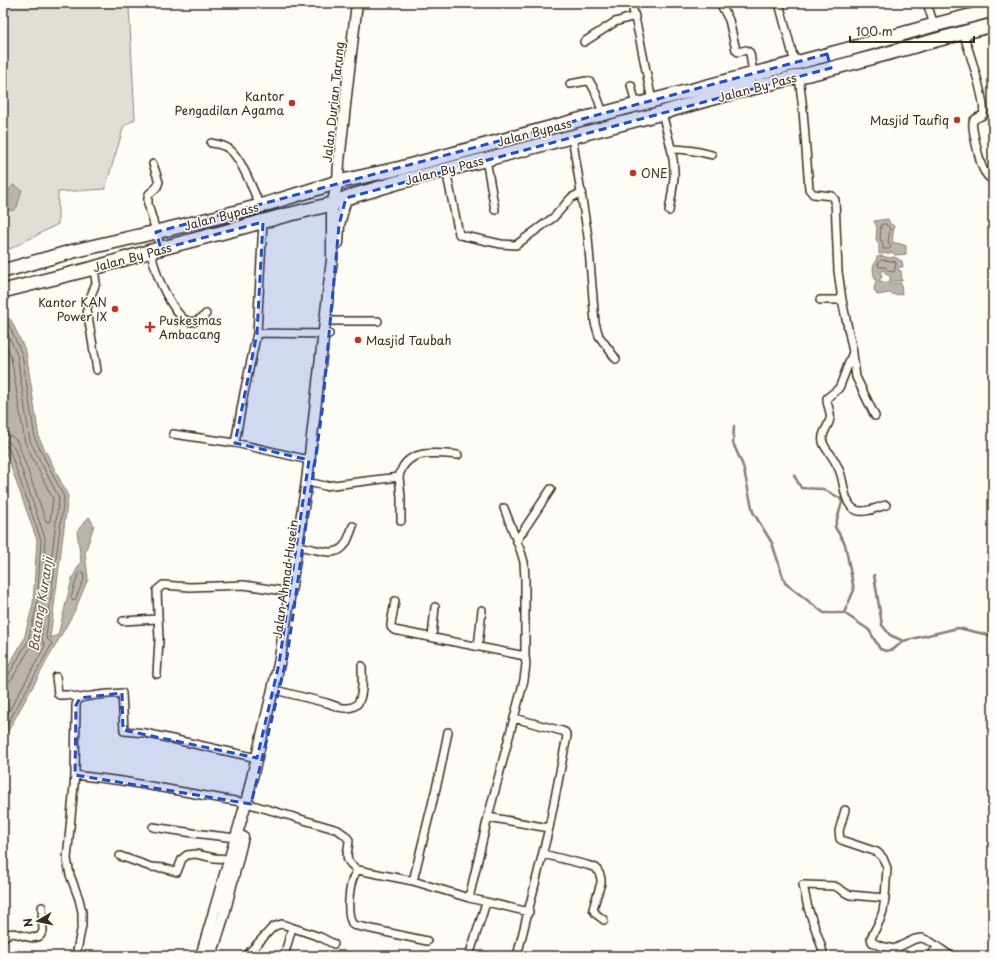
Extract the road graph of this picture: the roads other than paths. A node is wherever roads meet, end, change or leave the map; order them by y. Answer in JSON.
{"nodes":[{"id":1,"x":357,"y":3,"type":"edge"},
{"id":2,"x":720,"y":3,"type":"edge"},
{"id":3,"x":779,"y":3,"type":"edge"},
{"id":4,"x":927,"y":3,"type":"edge"},
{"id":5,"x":632,"y":4,"type":"edge"},
{"id":6,"x":993,"y":10,"type":"edge"},
{"id":7,"x":635,"y":16,"type":"junction"},
{"id":8,"x":934,"y":24,"type":"junction"},
{"id":9,"x":993,"y":25,"type":"edge"},
{"id":10,"x":963,"y":33,"type":"junction"},
{"id":11,"x":584,"y":42,"type":"dead end"},
{"id":12,"x":827,"y":54,"type":"junction"},
{"id":13,"x":795,"y":63,"type":"junction"},
{"id":14,"x":831,"y":68,"type":"junction"},
{"id":15,"x":753,"y":74,"type":"junction"},
{"id":16,"x":799,"y":76,"type":"junction"},
{"id":17,"x":570,"y":84,"type":"dead end"},
{"id":18,"x":631,"y":85,"type":"dead end"},
{"id":19,"x":652,"y":101,"type":"junction"},
{"id":20,"x":636,"y":105,"type":"junction"},
{"id":21,"x":603,"y":113,"type":"junction"},
{"id":22,"x":662,"y":113,"type":"junction"},
{"id":23,"x":575,"y":121,"type":"junction"},
{"id":24,"x":576,"y":135,"type":"junction"},
{"id":25,"x":211,"y":142,"type":"dead end"},
{"id":26,"x":671,"y":149,"type":"junction"},
{"id":27,"x":712,"y":155,"type":"dead end"},
{"id":28,"x":486,"y":159,"type":"junction"},
{"id":29,"x":153,"y":164,"type":"dead end"},
{"id":30,"x":446,"y":170,"type":"junction"},
{"id":31,"x":993,"y":181,"type":"edge"},
{"id":32,"x":338,"y":182,"type":"junction"},
{"id":33,"x":582,"y":192,"type":"junction"},
{"id":34,"x":346,"y":198,"type":"junction"},
{"id":35,"x":332,"y":204,"type":"junction"},
{"id":36,"x":260,"y":206,"type":"junction"},
{"id":37,"x":495,"y":210,"type":"dead end"},
{"id":38,"x":669,"y":211,"type":"dead end"},
{"id":39,"x":262,"y":222,"type":"junction"},
{"id":40,"x":156,"y":232,"type":"junction"},
{"id":41,"x":156,"y":250,"type":"junction"},
{"id":42,"x":88,"y":269,"type":"junction"},
{"id":43,"x":3,"y":271,"type":"edge"},
{"id":44,"x":3,"y":291,"type":"edge"},
{"id":45,"x":820,"y":300,"type":"dead end"},
{"id":46,"x":842,"y":300,"type":"junction"},
{"id":47,"x":206,"y":314,"type":"dead end"},
{"id":48,"x":378,"y":321,"type":"dead end"},
{"id":49,"x":331,"y":322,"type":"junction"},
{"id":50,"x":257,"y":333,"type":"junction"},
{"id":51,"x":326,"y":334,"type":"junction"},
{"id":52,"x":852,"y":352,"type":"junction"},
{"id":53,"x":616,"y":359,"type":"dead end"},
{"id":54,"x":97,"y":370,"type":"dead end"},
{"id":55,"x":875,"y":416,"type":"dead end"},
{"id":56,"x":174,"y":434,"type":"dead end"},
{"id":57,"x":235,"y":443,"type":"junction"},
{"id":58,"x":458,"y":455,"type":"dead end"},
{"id":59,"x":309,"y":460,"type":"junction"},
{"id":60,"x":399,"y":478,"type":"junction"},
{"id":61,"x":312,"y":483,"type":"junction"},
{"id":62,"x":551,"y":489,"type":"dead end"},
{"id":63,"x":886,"y":505,"type":"dead end"},
{"id":64,"x":504,"y":508,"type":"dead end"},
{"id":65,"x":401,"y":521,"type":"dead end"},
{"id":66,"x":353,"y":526,"type":"dead end"},
{"id":67,"x":517,"y":540,"type":"junction"},
{"id":68,"x":303,"y":547,"type":"junction"},
{"id":69,"x":290,"y":592,"type":"junction"},
{"id":70,"x":395,"y":601,"type":"dead end"},
{"id":71,"x":435,"y":608,"type":"dead end"},
{"id":72,"x":482,"y":610,"type":"dead end"},
{"id":73,"x":157,"y":620,"type":"junction"},
{"id":74,"x":123,"y":621,"type":"dead end"},
{"id":75,"x":432,"y":638,"type":"junction"},
{"id":76,"x":478,"y":646,"type":"junction"},
{"id":77,"x":525,"y":656,"type":"junction"},
{"id":78,"x":362,"y":666,"type":"dead end"},
{"id":79,"x":157,"y":674,"type":"dead end"},
{"id":80,"x":56,"y":676,"type":"dead end"},
{"id":81,"x":279,"y":691,"type":"junction"},
{"id":82,"x":80,"y":698,"type":"junction"},
{"id":83,"x":514,"y":718,"type":"junction"},
{"id":84,"x":448,"y":732,"type":"dead end"},
{"id":85,"x":257,"y":758,"type":"junction"},
{"id":86,"x":75,"y":775,"type":"junction"},
{"id":87,"x":248,"y":804,"type":"junction"},
{"id":88,"x":845,"y":810,"type":"dead end"},
{"id":89,"x":488,"y":817,"type":"junction"},
{"id":90,"x":153,"y":827,"type":"dead end"},
{"id":91,"x":549,"y":828,"type":"junction"},
{"id":92,"x":236,"y":838,"type":"junction"},
{"id":93,"x":543,"y":854,"type":"junction"},
{"id":94,"x":120,"y":856,"type":"dead end"},
{"id":95,"x":229,"y":859,"type":"junction"},
{"id":96,"x":358,"y":870,"type":"junction"},
{"id":97,"x":413,"y":881,"type":"junction"},
{"id":98,"x":469,"y":898,"type":"junction"},
{"id":99,"x":885,"y":898,"type":"junction"},
{"id":100,"x":486,"y":903,"type":"junction"},
{"id":101,"x":42,"y":907,"type":"dead end"},
{"id":102,"x":529,"y":912,"type":"junction"},
{"id":103,"x":604,"y":920,"type":"dead end"},
{"id":104,"x":292,"y":928,"type":"junction"},
{"id":105,"x":3,"y":938,"type":"edge"},
{"id":106,"x":427,"y":940,"type":"dead end"},
{"id":107,"x":334,"y":944,"type":"dead end"},
{"id":108,"x":938,"y":946,"type":"junction"},
{"id":109,"x":76,"y":956,"type":"edge"},
{"id":110,"x":201,"y":956,"type":"edge"},
{"id":111,"x":211,"y":956,"type":"edge"},
{"id":112,"x":246,"y":956,"type":"edge"},
{"id":113,"x":284,"y":956,"type":"edge"},
{"id":114,"x":469,"y":956,"type":"edge"},
{"id":115,"x":517,"y":956,"type":"edge"},
{"id":116,"x":824,"y":956,"type":"edge"},
{"id":117,"x":930,"y":956,"type":"edge"},
{"id":118,"x":951,"y":956,"type":"edge"}],
"edges":[{"from":1,"to":32,"type":"main road","name":"Jalan Durian Tarung"},
{"from":2,"to":15,"type":"street"},
{"from":3,"to":13,"type":"street"},
{"from":4,"to":8,"type":"street"},
{"from":5,"to":7,"type":"street"},
{"from":6,"to":8,"type":"highway","name":"Jalan Bypass"},
{"from":7,"to":11,"type":"street"},
{"from":7,"to":19,"type":"street"},
{"from":8,"to":12,"type":"highway","name":"Jalan Bypass"},
{"from":9,"to":10,"type":"highway","name":"Jalan By Pass"},
{"from":10,"to":14,"type":"highway","name":"Jalan By Pass"},
{"from":10,"to":31,"type":"street"},
{"from":12,"to":13,"type":"highway","name":"Jalan Bypass"},
{"from":12,"to":14,"type":"highway"},
{"from":13,"to":15,"type":"highway","name":"Jalan Bypass"},
{"from":14,"to":16,"type":"highway","name":"Jalan By Pass"},
{"from":15,"to":19,"type":"highway","name":"Jalan Bypass"},
{"from":16,"to":22,"type":"highway","name":"Jalan By Pass"},
{"from":16,"to":46,"type":"street"},
{"from":17,"to":21,"type":"street"},
{"from":18,"to":20,"type":"street"},
{"from":19,"to":20,"type":"highway","name":"Jalan Bypass"},
{"from":20,"to":21,"type":"highway","name":"Jalan Bypass"},
{"from":21,"to":23,"type":"highway","name":"Jalan Bypass"},
{"from":22,"to":24,"type":"highway","name":"Jalan By Pass"},
{"from":22,"to":26,"type":"street"},
{"from":23,"to":24,"type":"highway"},
{"from":23,"to":32,"type":"highway","name":"Jalan Bypass"},
{"from":24,"to":28,"type":"highway","name":"Jalan By Pass"},
{"from":24,"to":33,"type":"street"},
{"from":25,"to":36,"type":"street"},
{"from":26,"to":27,"type":"street"},
{"from":26,"to":38,"type":"street"},
{"from":28,"to":30,"type":"highway","name":"Jalan By Pass"},
{"from":28,"to":37,"type":"street"},
{"from":29,"to":40,"type":"street"},
{"from":30,"to":33,"type":"street"},
{"from":30,"to":34,"type":"highway","name":"Jalan By Pass"},
{"from":32,"to":35,"type":"main road","name":"Jalan Durian Tarung"},
{"from":32,"to":36,"type":"highway","name":"Jalan Bypass"},
{"from":33,"to":53,"type":"street"},
{"from":34,"to":35,"type":"highway","name":"Jalan By Pass"},
{"from":34,"to":49,"type":"main road","name":"Jalan Ahmad Husein"},
{"from":35,"to":39,"type":"highway","name":"Jalan By Pass"},
{"from":35,"to":51,"type":"main road","name":"Jalan Ahmad Husein"},
{"from":36,"to":40,"type":"highway","name":"Jalan Bypass"},
{"from":39,"to":41,"type":"highway","name":"Jalan By Pass"},
{"from":39,"to":50,"type":"street"},
{"from":40,"to":41,"type":"street"},
{"from":40,"to":43,"type":"highway","name":"Jalan Bypass"},
{"from":41,"to":42,"type":"highway","name":"Jalan By Pass"},
{"from":41,"to":47,"type":"street"},
{"from":42,"to":44,"type":"highway","name":"Jalan By Pass"},
{"from":42,"to":54,"type":"street"},
{"from":45,"to":46,"type":"street"},
{"from":46,"to":52,"type":"street"},
{"from":48,"to":49,"type":"street"},
{"from":49,"to":51,"type":"main road","name":"Jalan Ahmad Husein"},
{"from":50,"to":51,"type":"street"},
{"from":50,"to":57,"type":"street"},
{"from":51,"to":59,"type":"main road","name":"Jalan Ahmad Husein"},
{"from":51,"to":61,"type":"main road","name":"Jalan Ahmad Husein"},
{"from":52,"to":55,"type":"street"},
{"from":52,"to":63,"type":"street"},
{"from":56,"to":57,"type":"street"},
{"from":57,"to":59,"type":"street"},
{"from":58,"to":60,"type":"street"},
{"from":59,"to":69,"type":"main road","name":"Jalan Ahmad Husein"},
{"from":60,"to":61,"type":"street"},
{"from":60,"to":65,"type":"street"},
{"from":61,"to":68,"type":"main road","name":"Jalan Ahmad Husein"},
{"from":62,"to":67,"type":"street"},
{"from":64,"to":67,"type":"street"},
{"from":66,"to":68,"type":"street"},
{"from":67,"to":77,"type":"street"},
{"from":68,"to":81,"type":"main road","name":"Jalan Ahmad Husein"},
{"from":69,"to":73,"type":"street"},
{"from":69,"to":85,"type":"main road","name":"Jalan Ahmad Husein"},
{"from":70,"to":75,"type":"street"},
{"from":71,"to":75,"type":"street"},
{"from":72,"to":76,"type":"street"},
{"from":73,"to":74,"type":"street"},
{"from":73,"to":79,"type":"street"},
{"from":75,"to":76,"type":"street"},
{"from":76,"to":77,"type":"street"},
{"from":77,"to":83,"type":"street"},
{"from":78,"to":81,"type":"street"},
{"from":80,"to":82,"type":"street"},
{"from":81,"to":87,"type":"main road","name":"Jalan Ahmad Husein"},
{"from":82,"to":85,"type":"street"},
{"from":82,"to":86,"type":"street"},
{"from":83,"to":89,"type":"street"},
{"from":83,"to":91,"type":"street"},
{"from":84,"to":97,"type":"street"},
{"from":85,"to":87,"type":"main road","name":"Jalan Ahmad Husein"},
{"from":86,"to":87,"type":"street"},
{"from":86,"to":109,"type":"street"},
{"from":87,"to":92,"type":"main road","name":"Jalan Ahmad Husein"},
{"from":87,"to":96,"type":"street"},
{"from":87,"to":111,"type":"main road","name":"Jalan Ahmad Husein"},
{"from":88,"to":99,"type":"street"},
{"from":89,"to":91,"type":"street"},
{"from":89,"to":98,"type":"street"},
{"from":90,"to":92,"type":"street"},
{"from":91,"to":93,"type":"street"},
{"from":92,"to":95,"type":"main road","name":"Jalan Ahmad Husein"},
{"from":93,"to":102,"type":"street"},
{"from":93,"to":103,"type":"street"},
{"from":94,"to":95,"type":"street"},
{"from":95,"to":110,"type":"main road","name":"Jalan Ahmad Husein"},
{"from":96,"to":97,"type":"street"},
{"from":96,"to":106,"type":"street"},
{"from":97,"to":98,"type":"street"},
{"from":98,"to":100,"type":"street"},
{"from":99,"to":108,"type":"street"},
{"from":99,"to":116,"type":"street"},
{"from":100,"to":102,"type":"street"},
{"from":100,"to":114,"type":"street"},
{"from":101,"to":105,"type":"street"},
{"from":102,"to":115,"type":"street"},
{"from":104,"to":107,"type":"street"},
{"from":104,"to":112,"type":"street"},
{"from":104,"to":113,"type":"street"},
{"from":108,"to":117,"type":"street"},
{"from":108,"to":118,"type":"street"}]}
